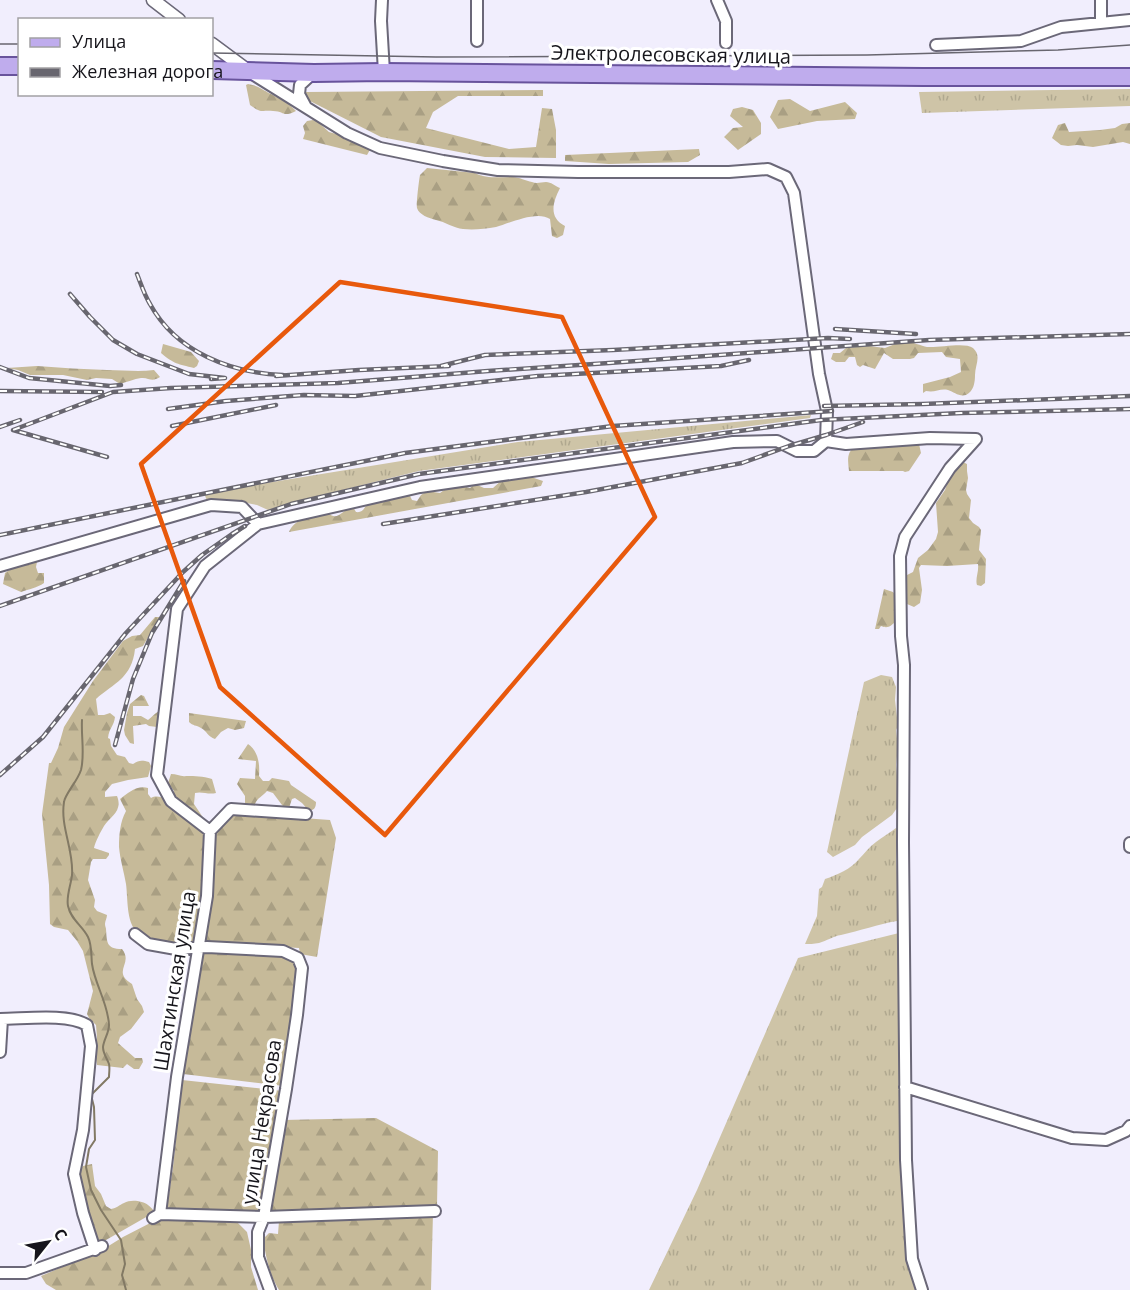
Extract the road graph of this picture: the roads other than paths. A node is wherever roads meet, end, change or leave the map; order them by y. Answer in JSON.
{"nodes":[{"id":1,"x":153,"y":0,"type":"edge"},
{"id":2,"x":382,"y":0,"type":"edge"},
{"id":3,"x":477,"y":0,"type":"edge"},
{"id":4,"x":717,"y":0,"type":"edge"},
{"id":5,"x":1101,"y":0,"type":"edge"},
{"id":6,"x":176,"y":18,"type":"edge"},
{"id":7,"x":1130,"y":20,"type":"edge"},
{"id":8,"x":1101,"y":23,"type":"junction"},
{"id":9,"x":477,"y":41,"type":"dead end"},
{"id":10,"x":726,"y":43,"type":"dead end"},
{"id":11,"x":213,"y":45,"type":"edge"},
{"id":12,"x":936,"y":45,"type":"dead end"},
{"id":13,"x":0,"y":66,"type":"edge"},
{"id":14,"x":18,"y":66,"type":"edge"},
{"id":15,"x":213,"y":69,"type":"edge"},
{"id":16,"x":247,"y":70,"type":"junction"},
{"id":17,"x":384,"y":72,"type":"junction"},
{"id":18,"x":314,"y":73,"type":"junction"},
{"id":19,"x":1130,"y":77,"type":"edge"},
{"id":20,"x":306,"y":108,"type":"junction"},
{"id":21,"x":826,"y":441,"type":"junction"},
{"id":22,"x":258,"y":524,"type":"junction"},
{"id":23,"x":0,"y":566,"type":"edge"},
{"id":24,"x":306,"y":814,"type":"dead end"},
{"id":25,"x":210,"y":831,"type":"junction"},
{"id":26,"x":135,"y":933,"type":"dead end"},
{"id":27,"x":198,"y":947,"type":"junction"},
{"id":28,"x":1,"y":1019,"type":"edge"},
{"id":29,"x":0,"y":1052,"type":"edge"},
{"id":30,"x":905,"y":1087,"type":"junction"},
{"id":31,"x":1130,"y":1126,"type":"edge"},
{"id":32,"x":435,"y":1211,"type":"dead end"},
{"id":33,"x":264,"y":1217,"type":"junction"},
{"id":34,"x":0,"y":1273,"type":"edge"},
{"id":35,"x":270,"y":1290,"type":"edge"},
{"id":36,"x":922,"y":1290,"type":"edge"}],
"edges":[{"from":1,"to":6,"type":"street"},
{"from":2,"to":17,"type":"street"},
{"from":3,"to":9,"type":"street"},
{"from":4,"to":10,"type":"street"},
{"from":5,"to":8,"type":"street"},
{"from":7,"to":8,"type":"street"},
{"from":8,"to":12,"type":"street"},
{"from":11,"to":16,"type":"street"},
{"from":13,"to":14,"type":"main road"},
{"from":15,"to":16,"type":"main road","name":"Электролесовская улица"},
{"from":16,"to":18,"type":"main road","name":"Электролесовская улица"},
{"from":16,"to":20,"type":"street"},
{"from":17,"to":18,"type":"main road","name":"Электролесовская улица"},
{"from":17,"to":19,"type":"main road","name":"Электролесовская улица"},
{"from":18,"to":20,"type":"street"},
{"from":20,"to":21,"type":"street"},
{"from":21,"to":22,"type":"street"},
{"from":21,"to":30,"type":"street"},
{"from":22,"to":23,"type":"street"},
{"from":22,"to":25,"type":"street"},
{"from":24,"to":25,"type":"street"},
{"from":25,"to":27,"type":"street","name":"Шахтинская улица"},
{"from":26,"to":27,"type":"street"},
{"from":27,"to":33,"type":"street","name":"улица Некрасова"},
{"from":27,"to":33,"type":"street","name":"Шахтинская улица"},
{"from":28,"to":29,"type":"street"},
{"from":28,"to":34,"type":"street"},
{"from":30,"to":31,"type":"street"},
{"from":30,"to":36,"type":"street"},
{"from":32,"to":33,"type":"street"},
{"from":33,"to":35,"type":"street","name":"улица Некрасова"}]}
